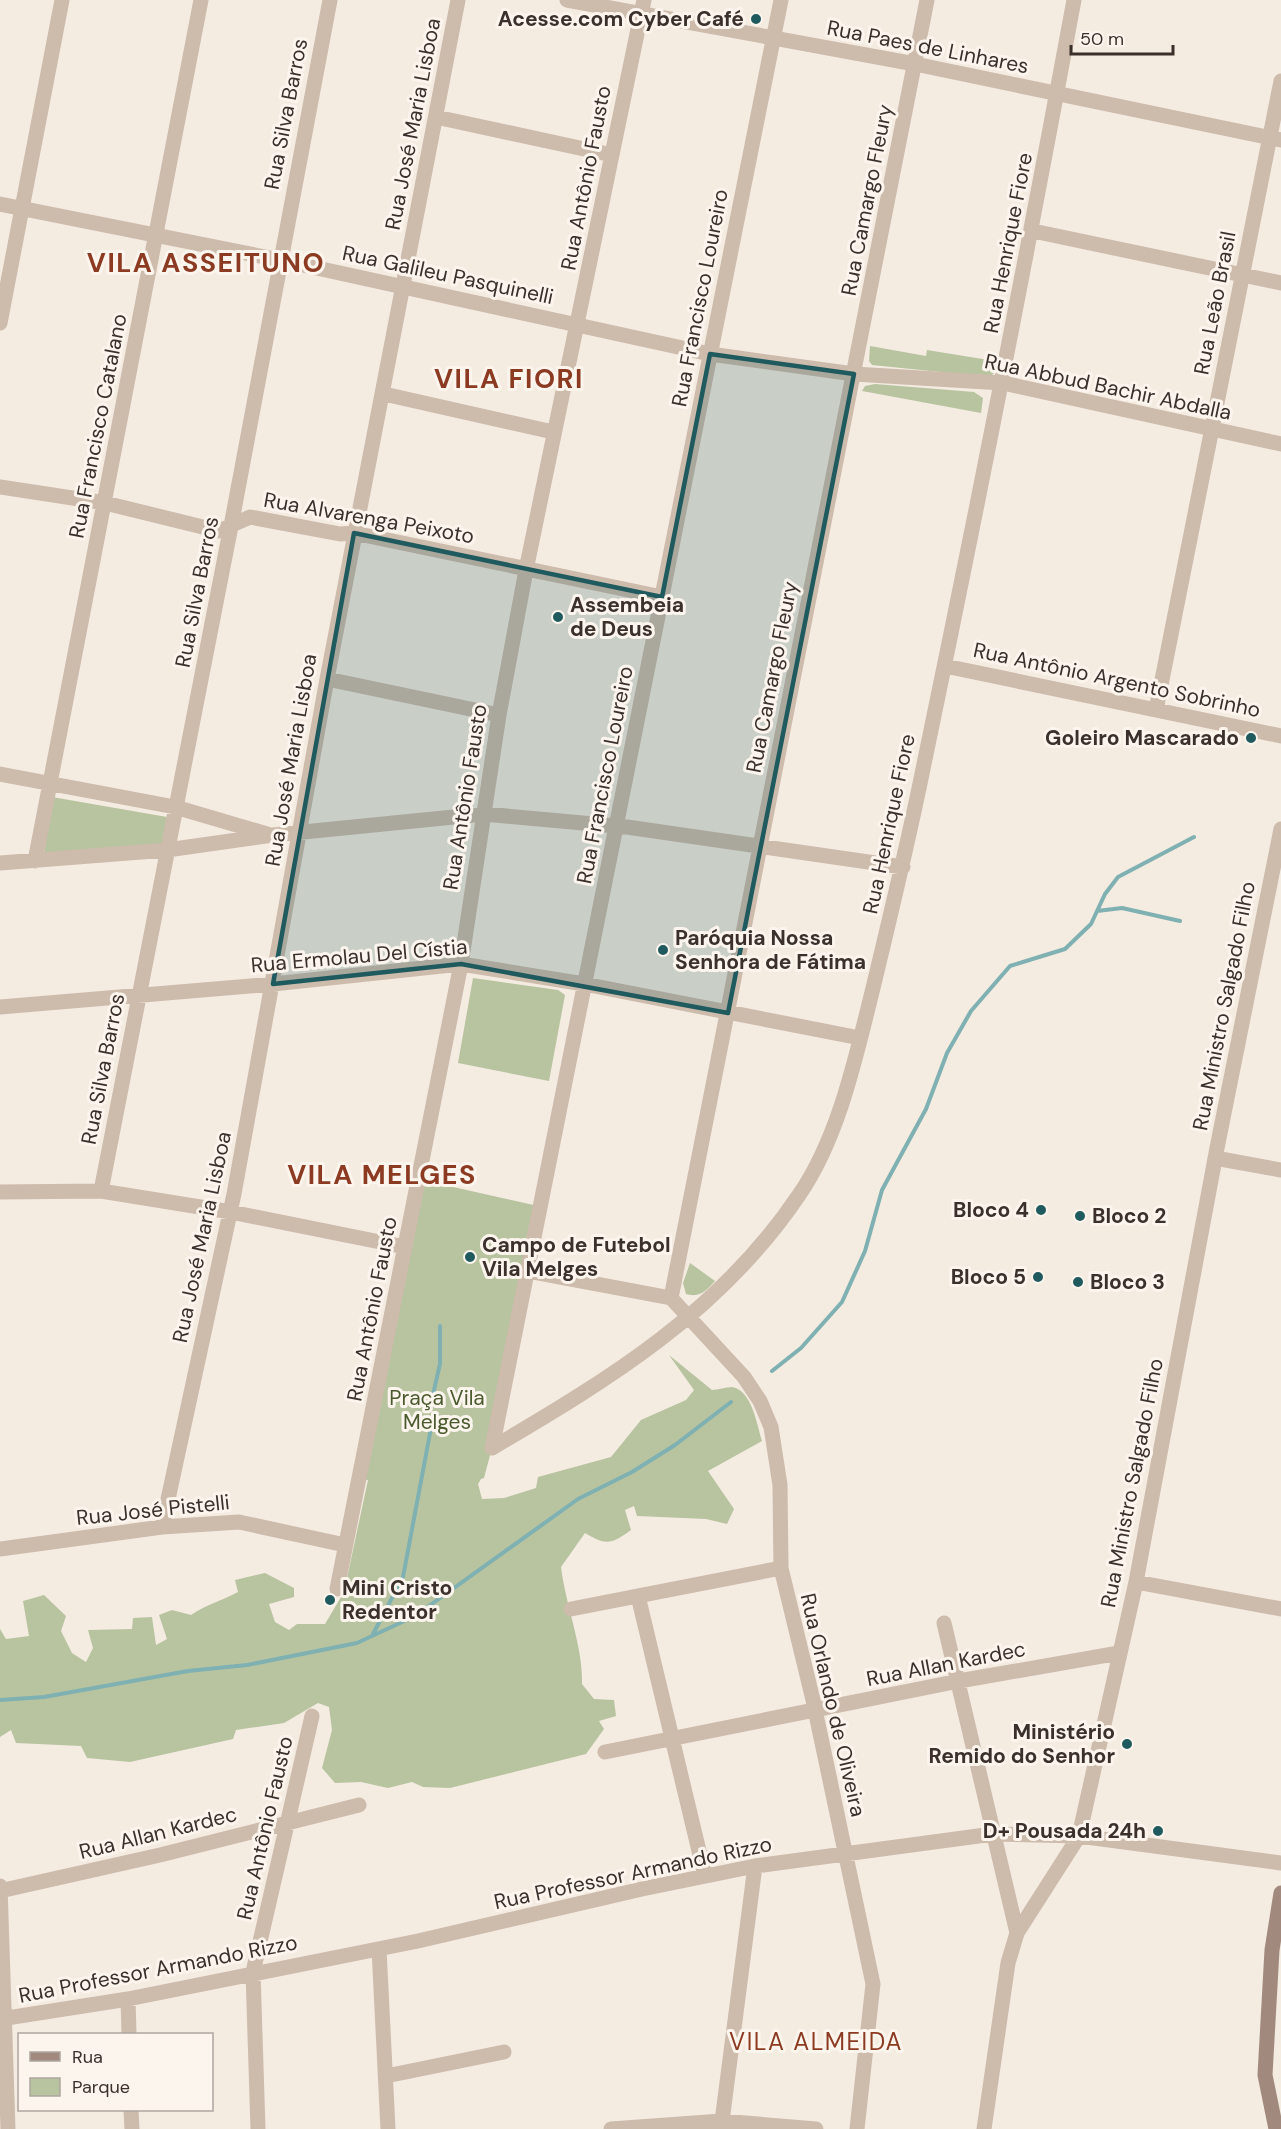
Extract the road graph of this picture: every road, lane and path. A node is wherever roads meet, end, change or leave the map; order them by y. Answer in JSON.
{"nodes":[{"id":1,"x":62,"y":0,"type":"edge"},
{"id":2,"x":201,"y":0,"type":"edge"},
{"id":3,"x":330,"y":0,"type":"edge"},
{"id":4,"x":458,"y":0,"type":"edge"},
{"id":5,"x":567,"y":0,"type":"edge"},
{"id":6,"x":781,"y":0,"type":"edge"},
{"id":7,"x":927,"y":0,"type":"edge"},
{"id":8,"x":1074,"y":0,"type":"edge"},
{"id":9,"x":642,"y":7,"type":"edge"},
{"id":10,"x":773,"y":40,"type":"junction"},
{"id":11,"x":915,"y":64,"type":"junction"},
{"id":12,"x":1281,"y":81,"type":"edge"},
{"id":13,"x":1057,"y":94,"type":"junction"},
{"id":14,"x":436,"y":117,"type":"junction"},
{"id":15,"x":1275,"y":139,"type":"edge"},
{"id":16,"x":612,"y":155,"type":"junction"},
{"id":17,"x":0,"y":204,"type":"edge"},
{"id":18,"x":22,"y":209,"type":"junction"},
{"id":19,"x":1033,"y":231,"type":"junction"},
{"id":20,"x":154,"y":236,"type":"junction"},
{"id":21,"x":280,"y":260,"type":"junction"},
{"id":22,"x":1242,"y":275,"type":"junction"},
{"id":23,"x":1281,"y":283,"type":"edge"},
{"id":24,"x":404,"y":287,"type":"junction"},
{"id":25,"x":0,"y":323,"type":"edge"},
{"id":26,"x":578,"y":324,"type":"junction"},
{"id":27,"x":710,"y":354,"type":"junction"},
{"id":28,"x":854,"y":374,"type":"junction"},
{"id":29,"x":1003,"y":382,"type":"junction"},
{"id":30,"x":384,"y":394,"type":"junction"},
{"id":31,"x":1212,"y":429,"type":"junction"},
{"id":32,"x":553,"y":432,"type":"junction"},
{"id":33,"x":1281,"y":444,"type":"edge"},
{"id":34,"x":0,"y":487,"type":"edge"},
{"id":35,"x":105,"y":504,"type":"junction"},
{"id":36,"x":231,"y":525,"type":"junction"},
{"id":37,"x":354,"y":533,"type":"junction"},
{"id":38,"x":526,"y":570,"type":"junction"},
{"id":39,"x":662,"y":597,"type":"junction"},
{"id":40,"x":945,"y":666,"type":"junction"},
{"id":41,"x":327,"y":679,"type":"junction"},
{"id":42,"x":1156,"y":710,"type":"junction"},
{"id":43,"x":499,"y":715,"type":"junction"},
{"id":44,"x":1281,"y":736,"type":"edge"},
{"id":45,"x":0,"y":774,"type":"edge"},
{"id":46,"x":50,"y":783,"type":"junction"},
{"id":47,"x":175,"y":807,"type":"junction"},
{"id":48,"x":484,"y":814,"type":"junction"},
{"id":49,"x":616,"y":826,"type":"junction"},
{"id":50,"x":1281,"y":829,"type":"edge"},
{"id":51,"x":298,"y":833,"type":"junction"},
{"id":52,"x":273,"y":835,"type":"junction"},
{"id":53,"x":760,"y":846,"type":"junction"},
{"id":54,"x":167,"y":850,"type":"junction"},
{"id":55,"x":35,"y":861,"type":"junction"},
{"id":56,"x":0,"y":863,"type":"edge"},
{"id":57,"x":903,"y":867,"type":"junction"},
{"id":58,"x":461,"y":964,"type":"junction"},
{"id":59,"x":273,"y":984,"type":"junction"},
{"id":60,"x":584,"y":984,"type":"junction"},
{"id":61,"x":139,"y":993,"type":"junction"},
{"id":62,"x":0,"y":1007,"type":"edge"},
{"id":63,"x":728,"y":1013,"type":"junction"},
{"id":64,"x":860,"y":1038,"type":"junction"},
{"id":65,"x":1215,"y":1158,"type":"junction"},
{"id":66,"x":1281,"y":1170,"type":"edge"},
{"id":67,"x":101,"y":1191,"type":"junction"},
{"id":68,"x":0,"y":1192,"type":"edge"},
{"id":69,"x":231,"y":1212,"type":"junction"},
{"id":70,"x":405,"y":1247,"type":"junction"},
{"id":71,"x":527,"y":1271,"type":"junction"},
{"id":72,"x":671,"y":1298,"type":"junction"},
{"id":73,"x":687,"y":1318,"type":"junction"},
{"id":74,"x":492,"y":1448,"type":"joint"},
{"id":75,"x":162,"y":1527,"type":"junction"},
{"id":76,"x":345,"y":1545,"type":"junction"},
{"id":77,"x":0,"y":1549,"type":"edge"},
{"id":78,"x":781,"y":1568,"type":"junction"},
{"id":79,"x":1136,"y":1582,"type":"junction"},
{"id":80,"x":337,"y":1589,"type":"dead end"},
{"id":81,"x":638,"y":1596,"type":"junction"},
{"id":82,"x":571,"y":1609,"type":"dead end"},
{"id":83,"x":1281,"y":1609,"type":"edge"},
{"id":84,"x":944,"y":1623,"type":"dead end"},
{"id":85,"x":1119,"y":1653,"type":"junction"},
{"id":86,"x":959,"y":1681,"type":"junction"},
{"id":87,"x":815,"y":1711,"type":"junction"},
{"id":88,"x":312,"y":1716,"type":"dead end"},
{"id":89,"x":672,"y":1738,"type":"junction"},
{"id":90,"x":605,"y":1752,"type":"dead end"},
{"id":91,"x":359,"y":1805,"type":"dead end"},
{"id":92,"x":288,"y":1822,"type":"junction"},
{"id":93,"x":993,"y":1834,"type":"junction"},
{"id":94,"x":1079,"y":1836,"type":"junction"},
{"id":95,"x":845,"y":1853,"type":"junction"},
{"id":96,"x":1281,"y":1863,"type":"edge"},
{"id":97,"x":755,"y":1866,"type":"junction"},
{"id":98,"x":705,"y":1876,"type":"junction"},
{"id":99,"x":0,"y":1886,"type":"edge"},
{"id":100,"x":0,"y":1891,"type":"edge"},
{"id":101,"x":1281,"y":1893,"type":"edge"},
{"id":102,"x":1017,"y":1933,"type":"junction"},
{"id":103,"x":379,"y":1949,"type":"junction"},
{"id":104,"x":1277,"y":1950,"type":"edge"},
{"id":105,"x":253,"y":1972,"type":"junction"},
{"id":106,"x":128,"y":1999,"type":"junction"},
{"id":107,"x":2,"y":2019,"type":"edge"},
{"id":108,"x":129,"y":2033,"type":"edge"},
{"id":109,"x":504,"y":2052,"type":"dead end"},
{"id":110,"x":386,"y":2076,"type":"junction"},
{"id":111,"x":131,"y":2111,"type":"edge"},
{"id":112,"x":722,"y":2125,"type":"edge"},
{"id":113,"x":8,"y":2129,"type":"edge"},
{"id":114,"x":132,"y":2129,"type":"edge"},
{"id":115,"x":258,"y":2129,"type":"edge"},
{"id":116,"x":388,"y":2129,"type":"edge"},
{"id":117,"x":611,"y":2129,"type":"edge"},
{"id":118,"x":816,"y":2129,"type":"edge"},
{"id":119,"x":857,"y":2129,"type":"edge"},
{"id":120,"x":984,"y":2129,"type":"edge"},
{"id":121,"x":1276,"y":2129,"type":"edge"}],
"edges":[{"from":1,"to":18,"type":"street"},
{"from":2,"to":20,"type":"street","name":"Rua Francisco Catalano"},
{"from":3,"to":21,"type":"street","name":"Rua Silva Barros"},
{"from":4,"to":14,"type":"street","name":"Rua José Maria Lisboa"},
{"from":5,"to":9,"type":"street","name":"Rua Paes de Linhares"},
{"from":6,"to":10,"type":"street","name":"Rua Francisco Loureiro"},
{"from":7,"to":11,"type":"street","name":"Rua Camargo Fleury"},
{"from":8,"to":13,"type":"street","name":"Rua Henrique Fiore"},
{"from":9,"to":10,"type":"street","name":"Rua Paes de Linhares"},
{"from":9,"to":16,"type":"street","name":"Rua Antônio Fausto"},
{"from":10,"to":11,"type":"street","name":"Rua Paes de Linhares"},
{"from":10,"to":27,"type":"street","name":"Rua Francisco Loureiro"},
{"from":11,"to":13,"type":"street","name":"Rua Paes de Linhares"},
{"from":11,"to":28,"type":"street","name":"Rua Camargo Fleury"},
{"from":12,"to":15,"type":"street","name":"Rua Leão Brasil"},
{"from":13,"to":15,"type":"street","name":"Rua Paes de Linhares"},
{"from":13,"to":19,"type":"street","name":"Rua Henrique Fiore"},
{"from":14,"to":16,"type":"street"},
{"from":14,"to":24,"type":"street","name":"Rua José Maria Lisboa"},
{"from":15,"to":22,"type":"street","name":"Rua Leão Brasil"},
{"from":16,"to":26,"type":"street","name":"Rua Antônio Fausto"},
{"from":17,"to":18,"type":"street","name":"Rua Galileu Pasquinelli"},
{"from":18,"to":20,"type":"street","name":"Rua Galileu Pasquinelli"},
{"from":18,"to":25,"type":"street"},
{"from":19,"to":22,"type":"street"},
{"from":19,"to":29,"type":"street","name":"Rua Henrique Fiore"},
{"from":20,"to":21,"type":"street","name":"Rua Galileu Pasquinelli"},
{"from":20,"to":35,"type":"street","name":"Rua Francisco Catalano"},
{"from":21,"to":24,"type":"street","name":"Rua Galileu Pasquinelli"},
{"from":21,"to":36,"type":"street","name":"Rua Silva Barros"},
{"from":22,"to":23,"type":"street"},
{"from":22,"to":31,"type":"street","name":"Rua Leão Brasil"},
{"from":24,"to":26,"type":"street","name":"Rua Galileu Pasquinelli"},
{"from":24,"to":30,"type":"street","name":"Rua José Maria Lisboa"},
{"from":26,"to":27,"type":"street","name":"Rua Galileu Pasquinelli"},
{"from":26,"to":32,"type":"street","name":"Rua Antônio Fausto"},
{"from":27,"to":28,"type":"street","name":"Rua Abbud Bachir Abdalla"},
{"from":27,"to":39,"type":"street","name":"Rua Francisco Loureiro"},
{"from":28,"to":29,"type":"street","name":"Rua Abbud Bachir Abdalla"},
{"from":28,"to":53,"type":"street","name":"Rua Camargo Fleury"},
{"from":29,"to":31,"type":"street","name":"Rua Abbud Bachir Abdalla"},
{"from":29,"to":40,"type":"street","name":"Rua Henrique Fiore"},
{"from":30,"to":32,"type":"street"},
{"from":30,"to":37,"type":"street","name":"Rua José Maria Lisboa"},
{"from":31,"to":33,"type":"street","name":"Rua Abbud Bachir Abdalla"},
{"from":31,"to":42,"type":"street","name":"Rua Leão Brasil"},
{"from":32,"to":38,"type":"street","name":"Rua Antônio Fausto"},
{"from":34,"to":35,"type":"street","name":"Rua Alvarenga Peixoto"},
{"from":35,"to":36,"type":"street","name":"Rua Alvarenga Peixoto"},
{"from":35,"to":46,"type":"street","name":"Rua Francisco Catalano"},
{"from":36,"to":37,"type":"street","name":"Rua Alvarenga Peixoto"},
{"from":36,"to":47,"type":"street","name":"Rua Silva Barros"},
{"from":37,"to":38,"type":"street","name":"Rua Alvarenga Peixoto"},
{"from":37,"to":41,"type":"street","name":"Rua José Maria Lisboa"},
{"from":38,"to":39,"type":"street","name":"Rua Alvarenga Peixoto"},
{"from":38,"to":43,"type":"street","name":"Rua Antônio Fausto"},
{"from":39,"to":49,"type":"street","name":"Rua Francisco Loureiro"},
{"from":40,"to":42,"type":"street","name":"Rua Antônio Argento Sobrinho"},
{"from":40,"to":57,"type":"street","name":"Rua Henrique Fiore"},
{"from":41,"to":43,"type":"street"},
{"from":41,"to":51,"type":"street","name":"Rua José Maria Lisboa"},
{"from":42,"to":44,"type":"street","name":"Rua Antônio Argento Sobrinho"},
{"from":43,"to":48,"type":"street","name":"Rua Antônio Fausto"},
{"from":45,"to":46,"type":"street"},
{"from":46,"to":47,"type":"street"},
{"from":46,"to":55,"type":"street","name":"Rua Francisco Catalano"},
{"from":47,"to":52,"type":"street"},
{"from":47,"to":54,"type":"street","name":"Rua Silva Barros"},
{"from":48,"to":49,"type":"street"},
{"from":48,"to":51,"type":"street"},
{"from":48,"to":58,"type":"street","name":"Rua Antônio Fausto"},
{"from":49,"to":53,"type":"street"},
{"from":49,"to":60,"type":"street","name":"Rua Francisco Loureiro"},
{"from":50,"to":65,"type":"street","name":"Rua Ministro Salgado Filho"},
{"from":51,"to":52,"type":"street"},
{"from":51,"to":59,"type":"street","name":"Rua José Maria Lisboa"},
{"from":52,"to":54,"type":"street"},
{"from":53,"to":57,"type":"street"},
{"from":53,"to":63,"type":"street","name":"Rua Camargo Fleury"},
{"from":54,"to":55,"type":"street"},
{"from":54,"to":61,"type":"street","name":"Rua Silva Barros"},
{"from":55,"to":56,"type":"street"},
{"from":57,"to":64,"type":"street","name":"Rua Henrique Fiore"},
{"from":58,"to":59,"type":"street","name":"Rua Ermolau Del Cístia"},
{"from":58,"to":60,"type":"street","name":"Rua Ermolau Del Cístia"},
{"from":58,"to":70,"type":"street","name":"Rua Antônio Fausto"},
{"from":59,"to":61,"type":"street","name":"Rua Ermolau Del Cístia"},
{"from":59,"to":69,"type":"street","name":"Rua José Maria Lisboa"},
{"from":60,"to":63,"type":"street","name":"Rua Ermolau Del Cístia"},
{"from":60,"to":71,"type":"street","name":"Rua Francisco Loureiro"},
{"from":61,"to":62,"type":"street","name":"Rua Ermolau Del Cístia"},
{"from":61,"to":67,"type":"street","name":"Rua Silva Barros"},
{"from":63,"to":64,"type":"street","name":"Rua Ermolau Del Cístia"},
{"from":63,"to":72,"type":"street","name":"Rua Camargo Fleury"},
{"from":64,"to":73,"type":"street","name":"Rua Henrique Fiore"},
{"from":65,"to":66,"type":"street"},
{"from":65,"to":79,"type":"street","name":"Rua Ministro Salgado Filho"},
{"from":67,"to":68,"type":"street"},
{"from":67,"to":69,"type":"street"},
{"from":69,"to":70,"type":"street"},
{"from":69,"to":75,"type":"street","name":"Rua José Maria Lisboa"},
{"from":70,"to":76,"type":"street","name":"Rua Antônio Fausto"},
{"from":71,"to":72,"type":"street"},
{"from":71,"to":74,"type":"street","name":"Rua Francisco Loureiro"},
{"from":72,"to":73,"type":"street","name":"Rua Orlando de Oliveira"},
{"from":73,"to":74,"type":"street","name":"Rua Henrique Fiore"},
{"from":73,"to":78,"type":"street","name":"Rua Orlando de Oliveira"},
{"from":75,"to":76,"type":"street","name":"Rua José Pistelli"},
{"from":75,"to":77,"type":"street","name":"Rua José Pistelli"},
{"from":76,"to":80,"type":"street","name":"Rua Antônio Fausto"},
{"from":78,"to":81,"type":"street"},
{"from":78,"to":87,"type":"street","name":"Rua Orlando de Oliveira"},
{"from":79,"to":83,"type":"street"},
{"from":79,"to":85,"type":"street","name":"Rua Ministro Salgado Filho"},
{"from":81,"to":82,"type":"street"},
{"from":81,"to":89,"type":"street"},
{"from":84,"to":86,"type":"street"},
{"from":85,"to":86,"type":"street","name":"Rua Allan Kardec"},
{"from":85,"to":94,"type":"street","name":"Rua Ministro Salgado Filho"},
{"from":86,"to":87,"type":"street","name":"Rua Allan Kardec"},
{"from":86,"to":93,"type":"street"},
{"from":87,"to":89,"type":"street","name":"Rua Allan Kardec"},
{"from":87,"to":95,"type":"street","name":"Rua Orlando de Oliveira"},
{"from":88,"to":92,"type":"street","name":"Rua Antônio Fausto"},
{"from":89,"to":90,"type":"street","name":"Rua Allan Kardec"},
{"from":89,"to":98,"type":"street"},
{"from":91,"to":92,"type":"street","name":"Rua Allan Kardec"},
{"from":92,"to":100,"type":"street","name":"Rua Allan Kardec"},
{"from":92,"to":105,"type":"street","name":"Rua Antônio Fausto"},
{"from":93,"to":94,"type":"street","name":"Rua Professor Armando Rizzo"},
{"from":93,"to":95,"type":"street","name":"Rua Professor Armando Rizzo"},
{"from":93,"to":102,"type":"street"},
{"from":94,"to":96,"type":"street","name":"Rua Professor Armando Rizzo"},
{"from":94,"to":102,"type":"street","name":"Rua Ministro Salgado Filho"},
{"from":95,"to":97,"type":"street","name":"Rua Professor Armando Rizzo"},
{"from":95,"to":119,"type":"street","name":"Rua Orlando de Oliveira"},
{"from":97,"to":98,"type":"street","name":"Rua Professor Armando Rizzo"},
{"from":97,"to":112,"type":"street"},
{"from":98,"to":103,"type":"street","name":"Rua Professor Armando Rizzo"},
{"from":99,"to":100,"type":"street"},
{"from":100,"to":107,"type":"street"},
{"from":101,"to":104,"type":"main road"},
{"from":102,"to":120,"type":"street","name":"Rua Ministro Salgado Filho"},
{"from":103,"to":105,"type":"street","name":"Rua Professor Armando Rizzo"},
{"from":103,"to":110,"type":"street"},
{"from":104,"to":121,"type":"main road"},
{"from":105,"to":106,"type":"street","name":"Rua Professor Armando Rizzo"},
{"from":105,"to":115,"type":"street","name":"Rua Antônio Fausto"},
{"from":106,"to":107,"type":"street","name":"Rua Professor Armando Rizzo"},
{"from":106,"to":108,"type":"street"},
{"from":107,"to":113,"type":"street"},
{"from":109,"to":110,"type":"street"},
{"from":110,"to":116,"type":"street"},
{"from":111,"to":114,"type":"street"},
{"from":112,"to":117,"type":"street"},
{"from":112,"to":118,"type":"street"}]}
